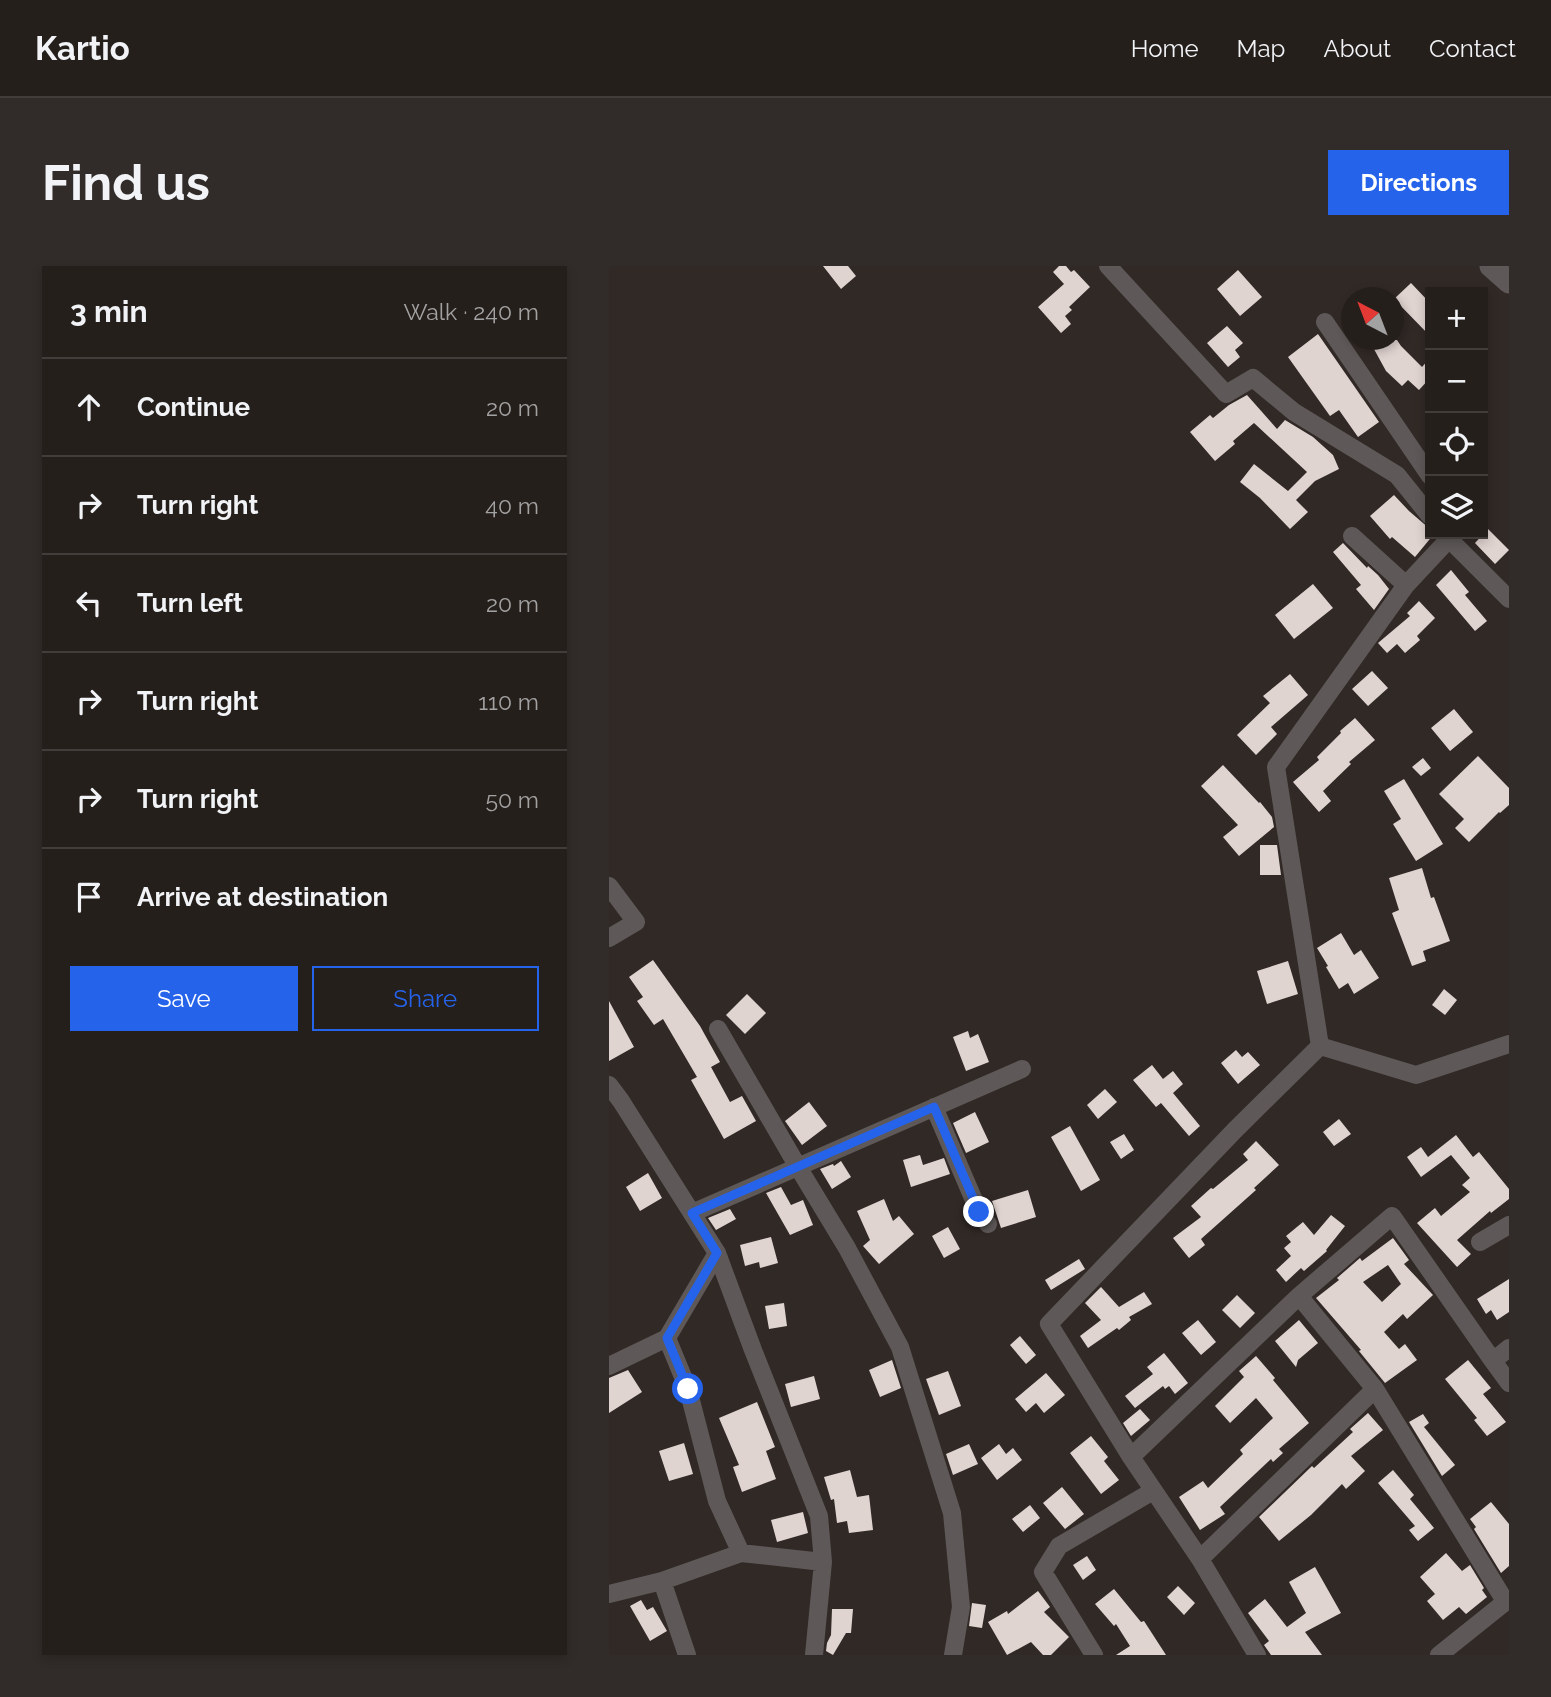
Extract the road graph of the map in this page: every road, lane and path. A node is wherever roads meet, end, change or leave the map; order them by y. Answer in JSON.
{"nodes":[{"id":1,"x":1108,"y":266,"type":"edge"},
{"id":2,"x":1491,"y":266,"type":"edge"},
{"id":3,"x":1509,"y":282,"type":"edge"},
{"id":4,"x":1325,"y":322,"type":"dead end"},
{"id":5,"x":1425,"y":469,"type":"edge"},
{"id":6,"x":1425,"y":510,"type":"edge"},
{"id":7,"x":1352,"y":536,"type":"dead end"},
{"id":8,"x":1445,"y":539,"type":"edge"},
{"id":9,"x":1451,"y":539,"type":"edge"},
{"id":10,"x":1406,"y":585,"type":"junction"},
{"id":11,"x":1509,"y":599,"type":"edge"},
{"id":12,"x":609,"y":886,"type":"edge"},
{"id":13,"x":609,"y":938,"type":"edge"},
{"id":14,"x":718,"y":1029,"type":"dead end"},
{"id":15,"x":1509,"y":1044,"type":"edge"},
{"id":16,"x":1320,"y":1046,"type":"junction"},
{"id":17,"x":1022,"y":1069,"type":"dead end"},
{"id":18,"x":609,"y":1085,"type":"edge"},
{"id":19,"x":934,"y":1107,"type":"junction"},
{"id":20,"x":797,"y":1167,"type":"junction"},
{"id":21,"x":692,"y":1213,"type":"junction"},
{"id":22,"x":988,"y":1224,"type":"dead end"},
{"id":23,"x":1509,"y":1225,"type":"edge"},
{"id":24,"x":1480,"y":1242,"type":"dead end"},
{"id":25,"x":717,"y":1253,"type":"junction"},
{"id":26,"x":1299,"y":1296,"type":"junction"},
{"id":27,"x":667,"y":1338,"type":"junction"},
{"id":28,"x":1509,"y":1348,"type":"edge"},
{"id":29,"x":1493,"y":1361,"type":"junction"},
{"id":30,"x":609,"y":1366,"type":"edge"},
{"id":31,"x":1509,"y":1383,"type":"edge"},
{"id":32,"x":1375,"y":1389,"type":"junction"},
{"id":33,"x":1131,"y":1457,"type":"junction"},
{"id":34,"x":1153,"y":1491,"type":"junction"},
{"id":35,"x":741,"y":1553,"type":"junction"},
{"id":36,"x":1200,"y":1559,"type":"junction"},
{"id":37,"x":823,"y":1562,"type":"junction"},
{"id":38,"x":663,"y":1581,"type":"junction"},
{"id":39,"x":609,"y":1594,"type":"edge"},
{"id":40,"x":1507,"y":1600,"type":"edge"},
{"id":41,"x":687,"y":1655,"type":"edge"},
{"id":42,"x":814,"y":1655,"type":"edge"},
{"id":43,"x":953,"y":1655,"type":"edge"},
{"id":44,"x":1094,"y":1655,"type":"edge"},
{"id":45,"x":1257,"y":1655,"type":"edge"},
{"id":46,"x":1439,"y":1655,"type":"edge"}],
"edges":[{"from":1,"to":6,"type":"street"},
{"from":2,"to":3,"type":"street"},
{"from":4,"to":5,"type":"street"},
{"from":7,"to":10,"type":"street"},
{"from":8,"to":10,"type":"street"},
{"from":9,"to":11,"type":"street"},
{"from":10,"to":16,"type":"street"},
{"from":12,"to":13,"type":"street"},
{"from":14,"to":20,"type":"street"},
{"from":15,"to":16,"type":"street"},
{"from":16,"to":33,"type":"street"},
{"from":17,"to":19,"type":"street"},
{"from":18,"to":21,"type":"street"},
{"from":19,"to":20,"type":"street"},
{"from":19,"to":22,"type":"street"},
{"from":20,"to":21,"type":"street"},
{"from":20,"to":43,"type":"street"},
{"from":21,"to":25,"type":"street"},
{"from":23,"to":24,"type":"street"},
{"from":25,"to":27,"type":"street"},
{"from":25,"to":37,"type":"street"},
{"from":26,"to":29,"type":"street"},
{"from":26,"to":32,"type":"street"},
{"from":26,"to":33,"type":"street"},
{"from":27,"to":30,"type":"street"},
{"from":27,"to":35,"type":"street"},
{"from":28,"to":29,"type":"street"},
{"from":29,"to":31,"type":"street"},
{"from":32,"to":36,"type":"street"},
{"from":32,"to":40,"type":"street"},
{"from":33,"to":34,"type":"street"},
{"from":34,"to":36,"type":"street"},
{"from":34,"to":44,"type":"street"},
{"from":35,"to":37,"type":"street"},
{"from":35,"to":38,"type":"street"},
{"from":36,"to":45,"type":"street"},
{"from":37,"to":42,"type":"street"},
{"from":38,"to":39,"type":"street"},
{"from":38,"to":41,"type":"street"},
{"from":40,"to":46,"type":"street"}]}
